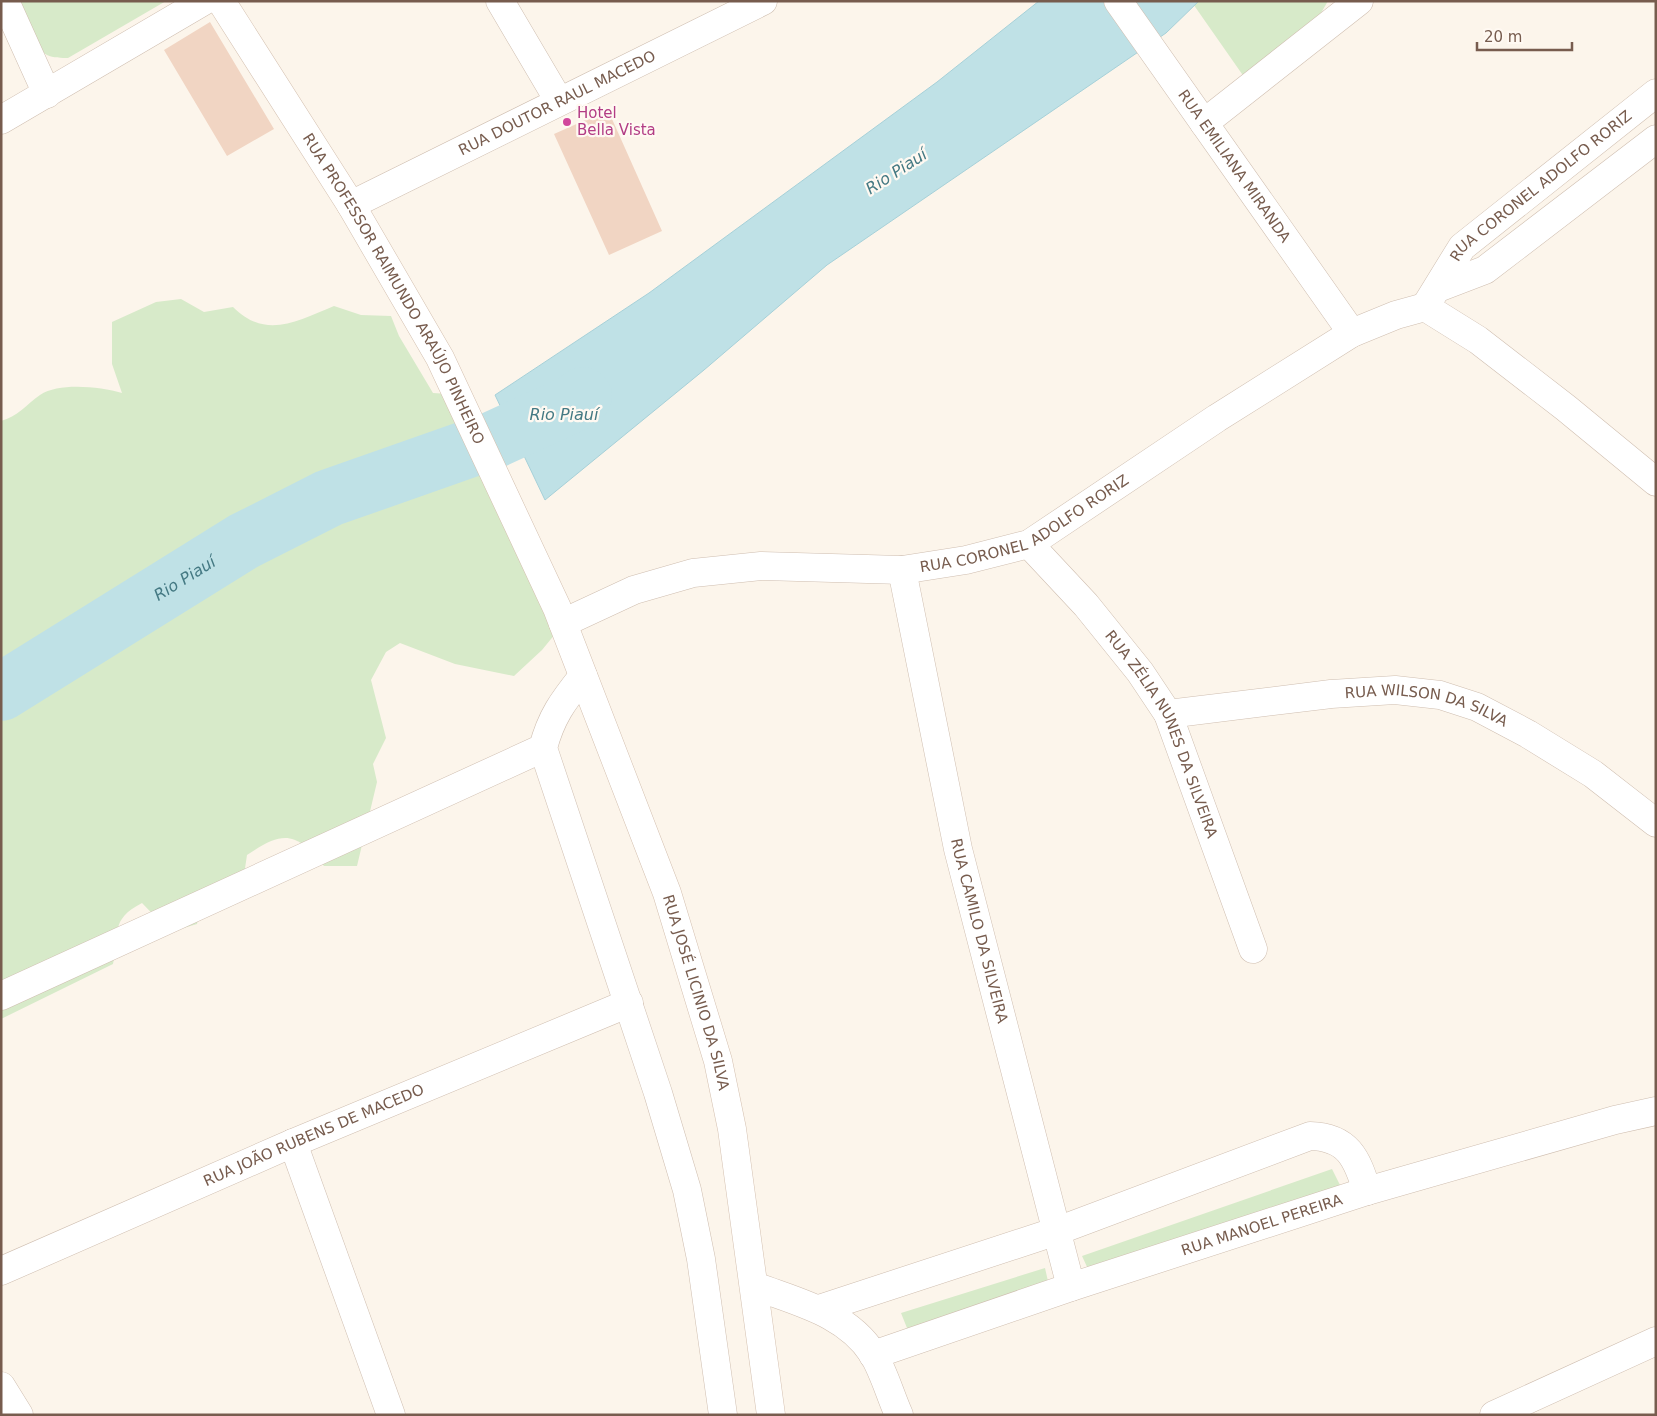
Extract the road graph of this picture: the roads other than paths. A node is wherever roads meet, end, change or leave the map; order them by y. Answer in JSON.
{"nodes":[{"id":1,"x":4,"y":1,"type":"edge"},
{"id":2,"x":204,"y":1,"type":"edge"},
{"id":3,"x":221,"y":1,"type":"edge"},
{"id":4,"x":500,"y":1,"type":"edge"},
{"id":5,"x":763,"y":1,"type":"edge"},
{"id":6,"x":1118,"y":1,"type":"edge"},
{"id":7,"x":1360,"y":1,"type":"edge"},
{"id":8,"x":1656,"y":93,"type":"edge"},
{"id":9,"x":47,"y":94,"type":"junction"},
{"id":10,"x":558,"y":101,"type":"junction"},
{"id":11,"x":1624,"y":118,"type":"junction"},
{"id":12,"x":1,"y":120,"type":"edge"},
{"id":13,"x":1204,"y":123,"type":"junction"},
{"id":14,"x":1652,"y":142,"type":"edge"},
{"id":15,"x":351,"y":205,"type":"junction"},
{"id":16,"x":1432,"y":298,"type":"junction"},
{"id":17,"x":1352,"y":333,"type":"junction"},
{"id":18,"x":1656,"y":482,"type":"edge"},
{"id":19,"x":1029,"y":544,"type":"junction"},
{"id":20,"x":902,"y":570,"type":"junction"},
{"id":21,"x":549,"y":588,"type":"joint"},
{"id":22,"x":563,"y":622,"type":"junction"},
{"id":23,"x":583,"y":676,"type":"junction"},
{"id":24,"x":1168,"y":714,"type":"junction"},
{"id":25,"x":543,"y":748,"type":"junction"},
{"id":26,"x":1656,"y":823,"type":"edge"},
{"id":27,"x":1253,"y":949,"type":"dead end"},
{"id":28,"x":1,"y":996,"type":"edge"},
{"id":29,"x":629,"y":1003,"type":"junction"},
{"id":30,"x":1656,"y":1111,"type":"edge"},
{"id":31,"x":293,"y":1143,"type":"junction"},
{"id":32,"x":1367,"y":1191,"type":"junction"},
{"id":33,"x":1057,"y":1231,"type":"junction"},
{"id":34,"x":1,"y":1271,"type":"edge"},
{"id":35,"x":754,"y":1286,"type":"junction"},
{"id":36,"x":1071,"y":1287,"type":"junction"},
{"id":37,"x":819,"y":1310,"type":"junction"},
{"id":38,"x":1656,"y":1341,"type":"edge"},
{"id":39,"x":873,"y":1355,"type":"junction"},
{"id":40,"x":1,"y":1386,"type":"edge"},
{"id":41,"x":19,"y":1415,"type":"edge"},
{"id":42,"x":391,"y":1415,"type":"edge"},
{"id":43,"x":723,"y":1415,"type":"edge"},
{"id":44,"x":771,"y":1415,"type":"edge"},
{"id":45,"x":899,"y":1415,"type":"edge"},
{"id":46,"x":1494,"y":1415,"type":"edge"}],
"edges":[{"from":1,"to":9,"type":"street"},
{"from":2,"to":9,"type":"street"},
{"from":3,"to":15,"type":"street","name":"RUA PROFESSOR RAIMUNDO ARAÚJO PINHEIRO"},
{"from":4,"to":10,"type":"street"},
{"from":5,"to":10,"type":"street","name":"RUA DOUTOR RAUL MACEDO"},
{"from":6,"to":13,"type":"street","name":"RUA EMILIANA MIRANDA"},
{"from":7,"to":13,"type":"street"},
{"from":8,"to":11,"type":"street","name":"RUA CORONEL ADOLFO RORIZ"},
{"from":9,"to":12,"type":"street"},
{"from":10,"to":15,"type":"street","name":"RUA DOUTOR RAUL MACEDO"},
{"from":11,"to":14,"type":"street"},
{"from":11,"to":16,"type":"street","name":"RUA CORONEL ADOLFO RORIZ"},
{"from":13,"to":17,"type":"street","name":"RUA EMILIANA MIRANDA"},
{"from":14,"to":16,"type":"street","name":"RUA CORONEL ADOLFO RORIZ"},
{"from":15,"to":21,"type":"street","name":"RUA PROFESSOR RAIMUNDO ARAÚJO PINHEIRO"},
{"from":16,"to":17,"type":"street","name":"RUA CORONEL ADOLFO RORIZ"},
{"from":16,"to":18,"type":"street"},
{"from":17,"to":19,"type":"street","name":"RUA CORONEL ADOLFO RORIZ"},
{"from":19,"to":20,"type":"street","name":"RUA CORONEL ADOLFO RORIZ"},
{"from":19,"to":24,"type":"street","name":"RUA ZÉLIA NUNES DA SILVEIRA"},
{"from":20,"to":22,"type":"street","name":"RUA CORONEL ADOLFO RORIZ"},
{"from":20,"to":33,"type":"street","name":"RUA CAMILO DA SILVEIRA"},
{"from":21,"to":22,"type":"street","name":"RUA JOSÉ LICINIO DA SILVA"},
{"from":22,"to":23,"type":"street","name":"RUA JOSÉ LICINIO DA SILVA"},
{"from":23,"to":25,"type":"street"},
{"from":23,"to":35,"type":"street","name":"RUA JOSÉ LICINIO DA SILVA"},
{"from":24,"to":26,"type":"street","name":"RUA WILSON DA SILVA"},
{"from":24,"to":27,"type":"street","name":"RUA ZÉLIA NUNES DA SILVEIRA"},
{"from":25,"to":28,"type":"street"},
{"from":25,"to":29,"type":"street"},
{"from":29,"to":31,"type":"street","name":"RUA JOÃO RUBENS DE MACEDO"},
{"from":29,"to":43,"type":"street"},
{"from":30,"to":32,"type":"street","name":"RUA MANOEL PEREIRA"},
{"from":31,"to":34,"type":"street","name":"RUA JOÃO RUBENS DE MACEDO"},
{"from":31,"to":42,"type":"street"},
{"from":32,"to":33,"type":"street"},
{"from":32,"to":36,"type":"street","name":"RUA MANOEL PEREIRA"},
{"from":33,"to":36,"type":"street","name":"RUA CAMILO DA SILVEIRA"},
{"from":33,"to":37,"type":"street"},
{"from":35,"to":37,"type":"street"},
{"from":35,"to":44,"type":"street","name":"RUA JOSÉ LICINIO DA SILVA"},
{"from":36,"to":39,"type":"street","name":"RUA MANOEL PEREIRA"},
{"from":37,"to":39,"type":"street"},
{"from":38,"to":46,"type":"street"},
{"from":39,"to":45,"type":"street"},
{"from":40,"to":41,"type":"street"}]}
